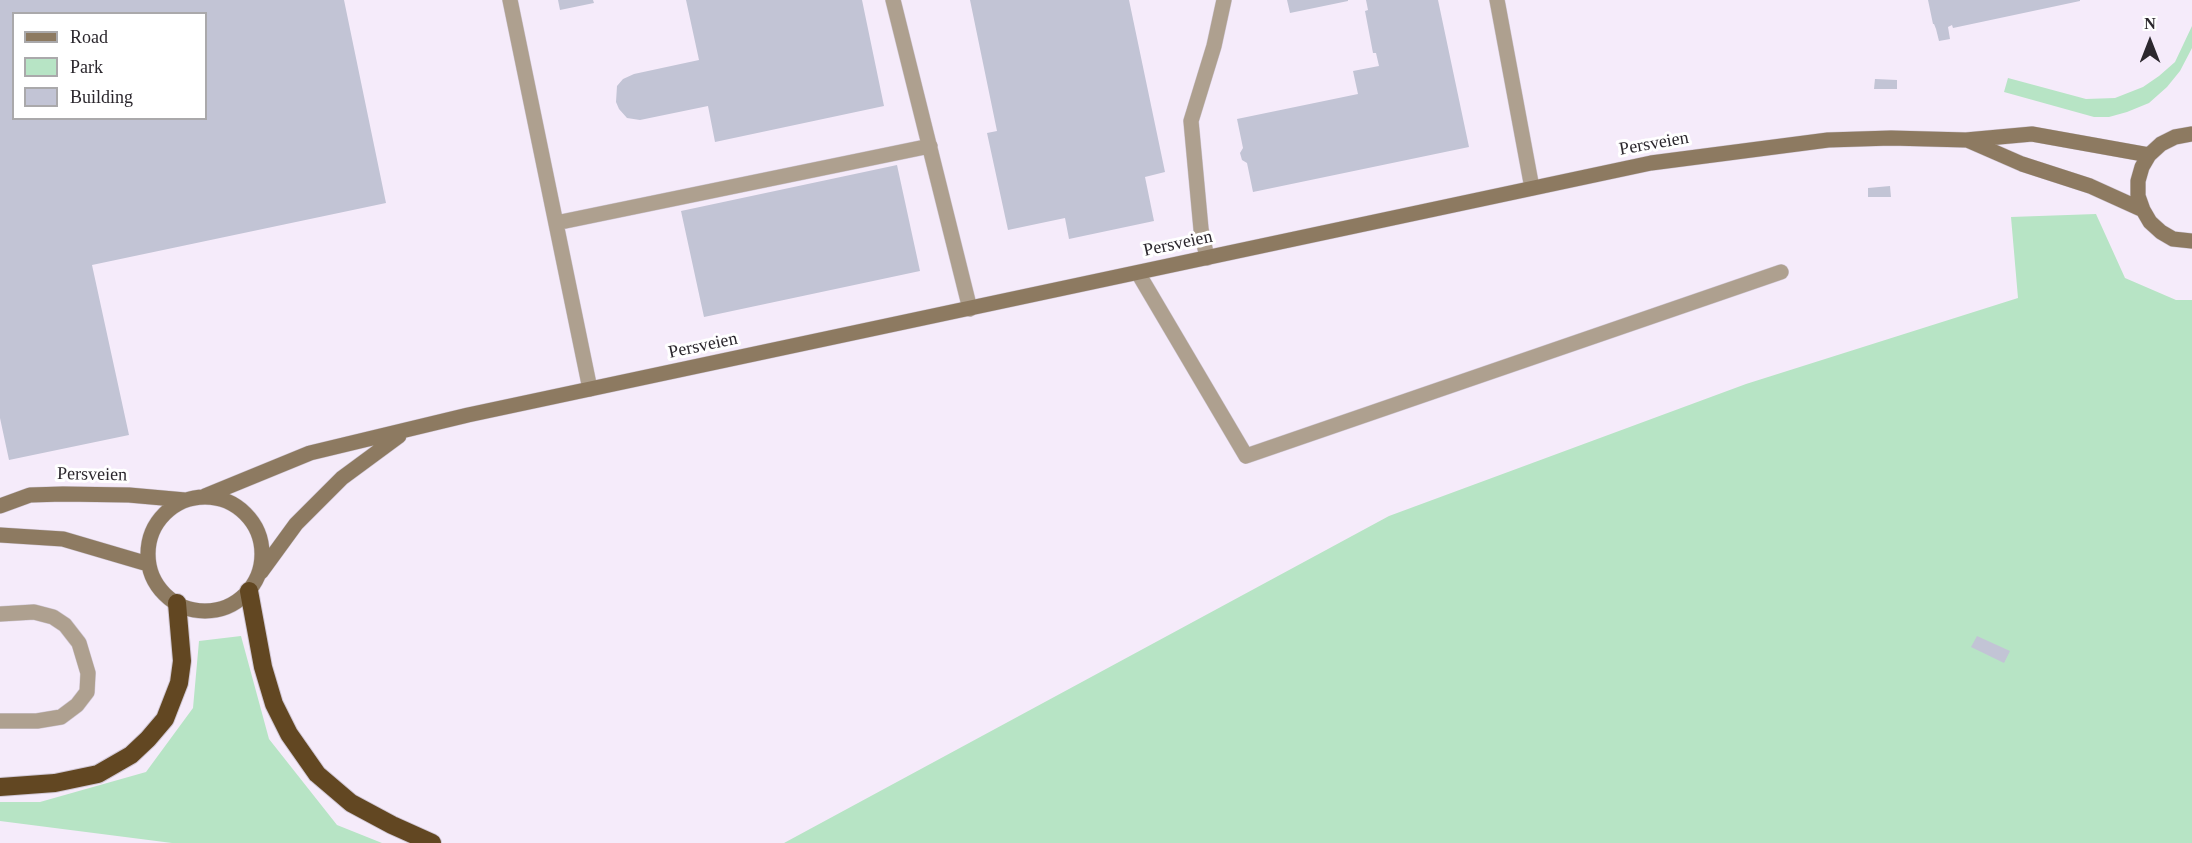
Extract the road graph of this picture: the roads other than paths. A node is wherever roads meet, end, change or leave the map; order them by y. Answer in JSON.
{"nodes":[{"id":1,"x":510,"y":0,"type":"edge"},
{"id":2,"x":894,"y":0,"type":"edge"},
{"id":3,"x":1224,"y":0,"type":"edge"},
{"id":4,"x":1497,"y":0,"type":"edge"},
{"id":5,"x":2192,"y":134,"type":"edge"},
{"id":6,"x":1966,"y":140,"type":"junction"},
{"id":7,"x":930,"y":146,"type":"junction"},
{"id":8,"x":2150,"y":155,"type":"junction"},
{"id":9,"x":1532,"y":188,"type":"junction"},
{"id":10,"x":2143,"y":210,"type":"junction"},
{"id":11,"x":556,"y":223,"type":"junction"},
{"id":12,"x":2192,"y":242,"type":"edge"},
{"id":13,"x":1207,"y":258,"type":"junction"},
{"id":14,"x":1781,"y":272,"type":"dead end"},
{"id":15,"x":1138,"y":273,"type":"junction"},
{"id":16,"x":970,"y":309,"type":"junction"},
{"id":17,"x":590,"y":389,"type":"junction"},
{"id":18,"x":404,"y":432,"type":"junction"},
{"id":19,"x":205,"y":496,"type":"junction"},
{"id":20,"x":185,"y":500,"type":"junction"},
{"id":21,"x":0,"y":506,"type":"edge"},
{"id":22,"x":0,"y":535,"type":"edge"},
{"id":23,"x":148,"y":564,"type":"junction"},
{"id":24,"x":254,"y":583,"type":"junction"},
{"id":25,"x":177,"y":603,"type":"junction"},
{"id":26,"x":0,"y":614,"type":"edge"},
{"id":27,"x":0,"y":721,"type":"edge"},
{"id":28,"x":0,"y":787,"type":"edge"},
{"id":29,"x":432,"y":843,"type":"edge"}],
"edges":[{"from":1,"to":11,"type":"lane"},
{"from":2,"to":7,"type":"lane"},
{"from":3,"to":13,"type":"lane"},
{"from":4,"to":9,"type":"lane"},
{"from":5,"to":8,"type":"main road"},
{"from":6,"to":8,"type":"main road","name":"Persveien"},
{"from":6,"to":9,"type":"main road","name":"Persveien"},
{"from":6,"to":10,"type":"main road","name":"Persveien"},
{"from":7,"to":11,"type":"lane"},
{"from":7,"to":16,"type":"lane"},
{"from":8,"to":10,"type":"main road"},
{"from":9,"to":13,"type":"main road","name":"Persveien"},
{"from":10,"to":12,"type":"main road"},
{"from":11,"to":17,"type":"lane"},
{"from":13,"to":15,"type":"main road","name":"Persveien"},
{"from":14,"to":15,"type":"lane"},
{"from":15,"to":16,"type":"main road","name":"Persveien"},
{"from":16,"to":17,"type":"main road","name":"Persveien"},
{"from":17,"to":18,"type":"main road","name":"Persveien"},
{"from":18,"to":19,"type":"main road","name":"Persveien"},
{"from":18,"to":24,"type":"main road","name":"Persveien"},
{"from":19,"to":20,"type":"main road"},
{"from":19,"to":24,"type":"main road"},
{"from":20,"to":21,"type":"main road","name":"Persveien"},
{"from":20,"to":23,"type":"main road"},
{"from":22,"to":23,"type":"main road"},
{"from":23,"to":25,"type":"main road"},
{"from":24,"to":25,"type":"main road"},
{"from":24,"to":29,"type":"highway"},
{"from":25,"to":28,"type":"highway"},
{"from":26,"to":27,"type":"lane"}]}
